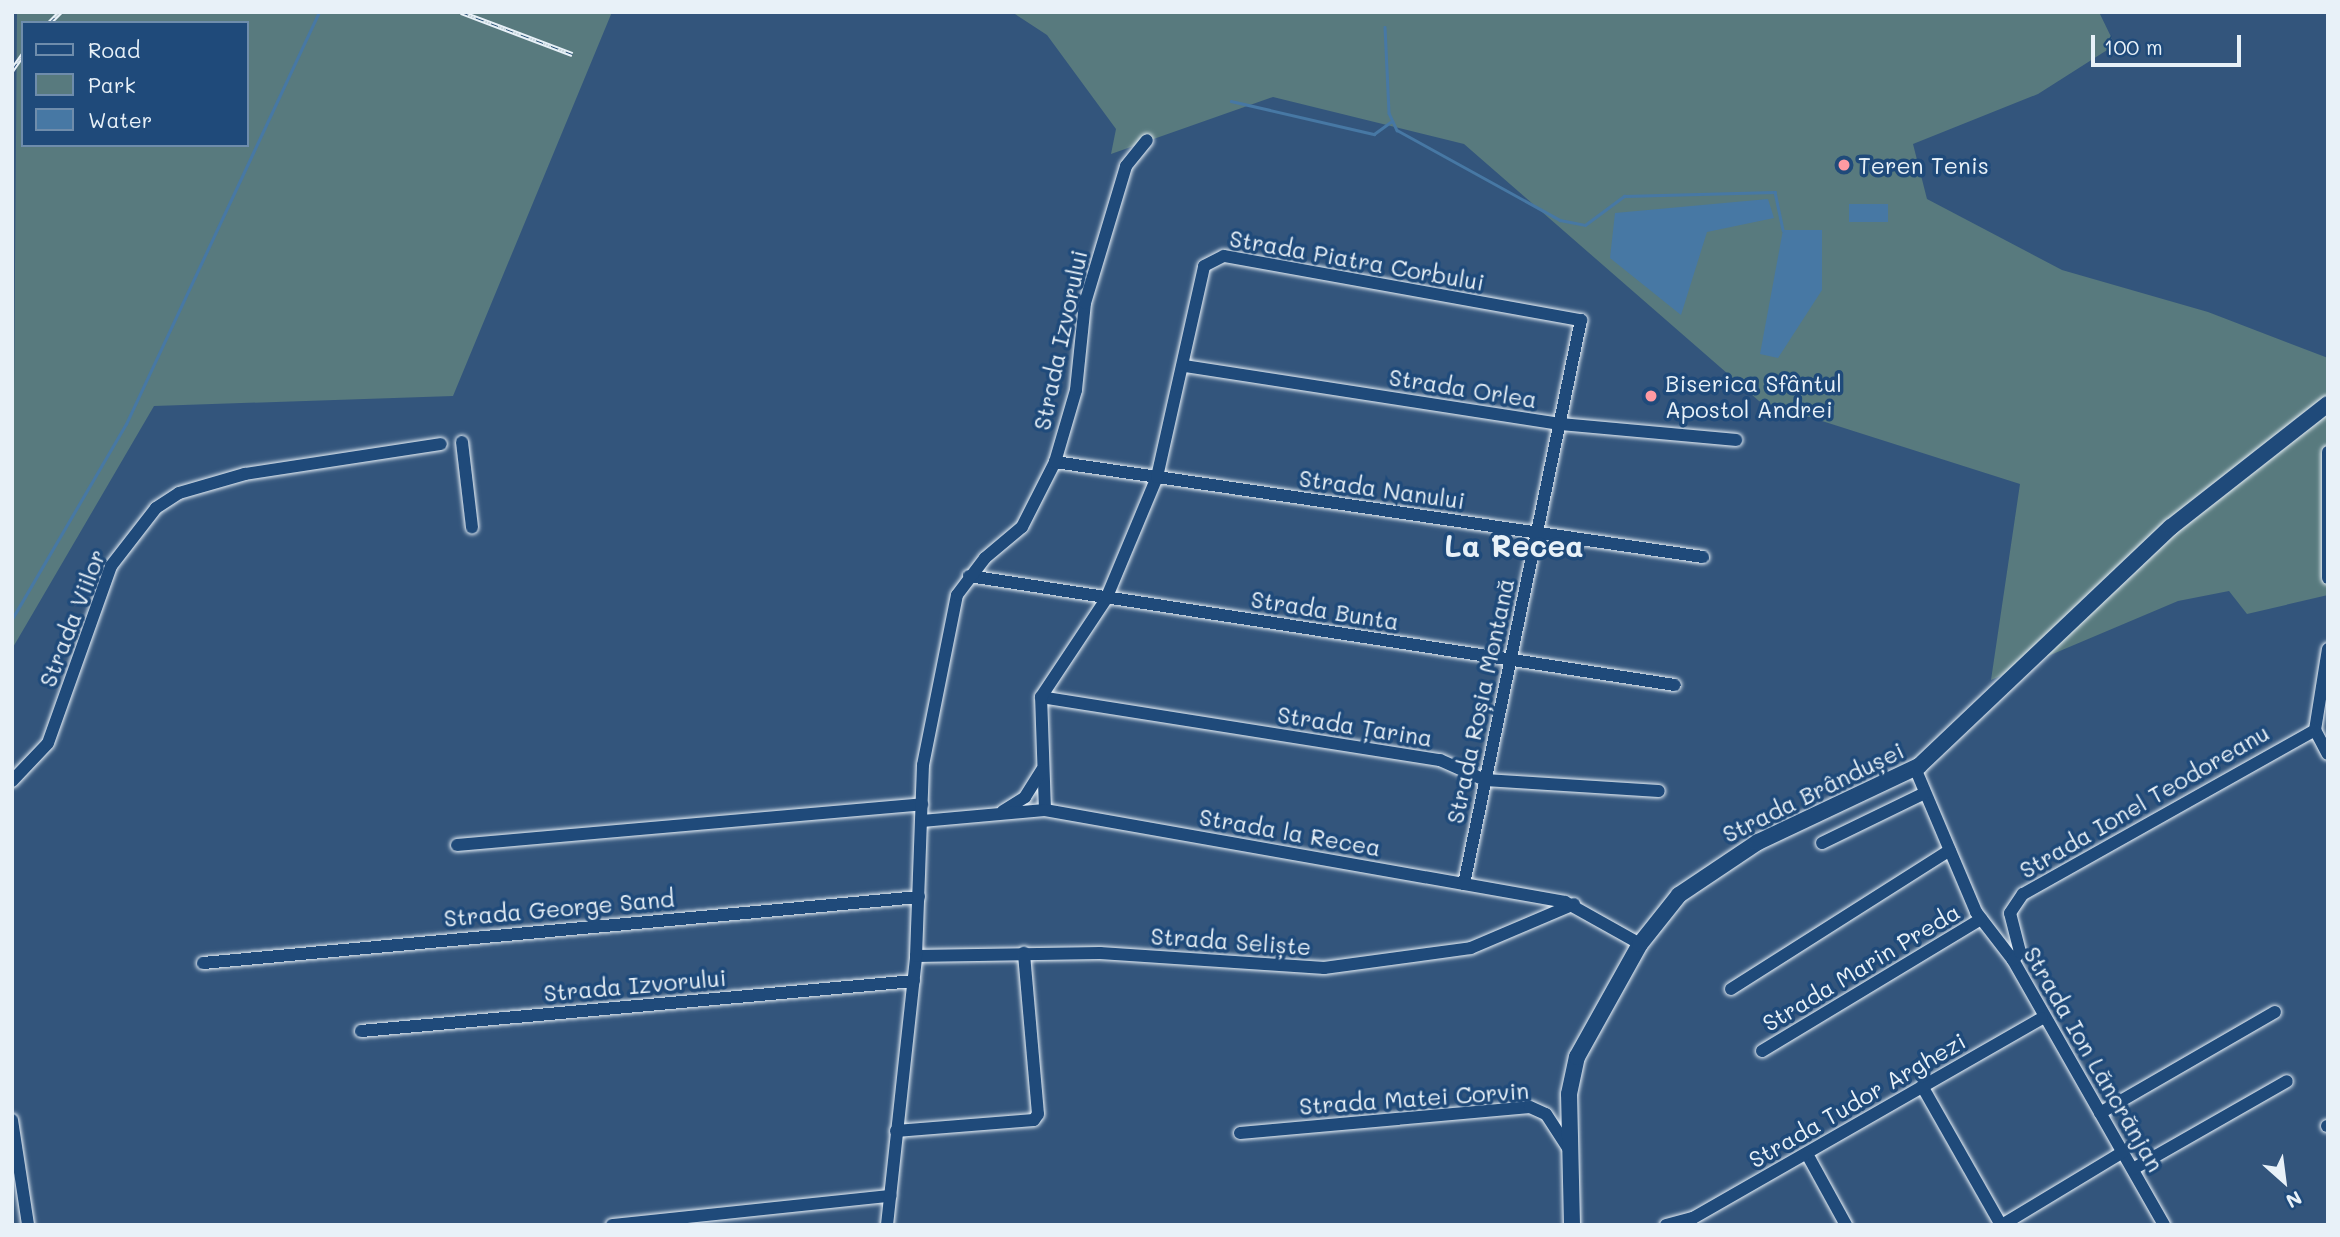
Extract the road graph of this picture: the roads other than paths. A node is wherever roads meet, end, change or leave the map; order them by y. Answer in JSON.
{"nodes":[{"id":1,"x":1147,"y":140,"type":"dead end"},
{"id":2,"x":1581,"y":320,"type":"joint"},
{"id":3,"x":1185,"y":366,"type":"junction"},
{"id":4,"x":2328,"y":404,"type":"edge"},
{"id":5,"x":1561,"y":424,"type":"junction"},
{"id":6,"x":1736,"y":440,"type":"dead end"},
{"id":7,"x":462,"y":442,"type":"dead end"},
{"id":8,"x":441,"y":444,"type":"dead end"},
{"id":9,"x":2328,"y":452,"type":"edge"},
{"id":10,"x":1055,"y":462,"type":"junction"},
{"id":11,"x":1157,"y":477,"type":"junction"},
{"id":12,"x":472,"y":527,"type":"dead end"},
{"id":13,"x":1537,"y":534,"type":"junction"},
{"id":14,"x":1703,"y":557,"type":"dead end"},
{"id":15,"x":969,"y":576,"type":"junction"},
{"id":16,"x":2328,"y":578,"type":"edge"},
{"id":17,"x":1106,"y":598,"type":"junction"},
{"id":18,"x":2328,"y":649,"type":"edge"},
{"id":19,"x":1508,"y":659,"type":"junction"},
{"id":20,"x":1675,"y":685,"type":"dead end"},
{"id":21,"x":1041,"y":697,"type":"junction"},
{"id":22,"x":2315,"y":730,"type":"junction"},
{"id":23,"x":2328,"y":754,"type":"edge"},
{"id":24,"x":1044,"y":767,"type":"junction"},
{"id":25,"x":1913,"y":770,"type":"junction"},
{"id":26,"x":1485,"y":780,"type":"junction"},
{"id":27,"x":12,"y":781,"type":"edge"},
{"id":28,"x":1923,"y":790,"type":"junction"},
{"id":29,"x":1659,"y":791,"type":"dead end"},
{"id":30,"x":922,"y":804,"type":"junction"},
{"id":31,"x":1045,"y":810,"type":"junction"},
{"id":32,"x":996,"y":814,"type":"junction"},
{"id":33,"x":922,"y":821,"type":"junction"},
{"id":34,"x":1822,"y":843,"type":"dead end"},
{"id":35,"x":457,"y":845,"type":"dead end"},
{"id":36,"x":1950,"y":850,"type":"junction"},
{"id":37,"x":1464,"y":884,"type":"junction"},
{"id":38,"x":919,"y":897,"type":"junction"},
{"id":39,"x":1574,"y":904,"type":"junction"},
{"id":40,"x":1981,"y":919,"type":"junction"},
{"id":41,"x":1640,"y":944,"type":"junction"},
{"id":42,"x":1024,"y":953,"type":"junction"},
{"id":43,"x":916,"y":956,"type":"junction"},
{"id":44,"x":2013,"y":960,"type":"junction"},
{"id":45,"x":203,"y":963,"type":"dead end"},
{"id":46,"x":914,"y":981,"type":"junction"},
{"id":47,"x":1731,"y":989,"type":"dead end"},
{"id":48,"x":2275,"y":1012,"type":"dead end"},
{"id":49,"x":2042,"y":1017,"type":"junction"},
{"id":50,"x":361,"y":1031,"type":"dead end"},
{"id":51,"x":1762,"y":1051,"type":"dead end"},
{"id":52,"x":2287,"y":1081,"type":"dead end"},
{"id":53,"x":1922,"y":1086,"type":"junction"},
{"id":54,"x":2100,"y":1113,"type":"junction"},
{"id":55,"x":12,"y":1120,"type":"edge"},
{"id":56,"x":896,"y":1131,"type":"junction"},
{"id":57,"x":1240,"y":1133,"type":"dead end"},
{"id":58,"x":1570,"y":1151,"type":"junction"},
{"id":59,"x":2123,"y":1152,"type":"junction"},
{"id":60,"x":1807,"y":1154,"type":"junction"},
{"id":61,"x":2133,"y":1169,"type":"junction"},
{"id":62,"x":890,"y":1196,"type":"junction"},
{"id":63,"x":1694,"y":1222,"type":"edge"},
{"id":64,"x":28,"y":1225,"type":"edge"},
{"id":65,"x":612,"y":1225,"type":"edge"},
{"id":66,"x":887,"y":1225,"type":"edge"},
{"id":67,"x":1572,"y":1225,"type":"edge"},
{"id":68,"x":1666,"y":1225,"type":"edge"},
{"id":69,"x":1846,"y":1225,"type":"edge"},
{"id":70,"x":2001,"y":1225,"type":"edge"},
{"id":71,"x":2164,"y":1225,"type":"edge"}],
"edges":[{"from":1,"to":10,"type":"street","name":"Strada Izvorului"},
{"from":2,"to":3,"type":"street","name":"Strada Piatra Corbului"},
{"from":2,"to":5,"type":"street","name":"Strada Roșia Montană"},
{"from":3,"to":5,"type":"street","name":"Strada Orlea"},
{"from":3,"to":11,"type":"street","name":"Strada Piatra Corbului"},
{"from":4,"to":25,"type":"main road","name":"Strada Brândușei"},
{"from":5,"to":6,"type":"street","name":"Strada Orlea"},
{"from":5,"to":13,"type":"street","name":"Strada Roșia Montană"},
{"from":7,"to":12,"type":"street"},
{"from":8,"to":27,"type":"street","name":"Strada Viilor"},
{"from":9,"to":16,"type":"street"},
{"from":10,"to":11,"type":"street","name":"Strada Nanului"},
{"from":10,"to":15,"type":"street","name":"Strada Izvorului"},
{"from":11,"to":13,"type":"street","name":"Strada Nanului"},
{"from":11,"to":17,"type":"street","name":"Strada Piatra Corbului"},
{"from":13,"to":14,"type":"street","name":"Strada Nanului"},
{"from":13,"to":19,"type":"street","name":"Strada Roșia Montană"},
{"from":15,"to":17,"type":"street","name":"Strada Bunta"},
{"from":15,"to":30,"type":"street","name":"Strada Izvorului"},
{"from":17,"to":19,"type":"street","name":"Strada Bunta"},
{"from":17,"to":21,"type":"street","name":"Strada Piatra Corbului"},
{"from":18,"to":22,"type":"street"},
{"from":19,"to":20,"type":"street","name":"Strada Bunta"},
{"from":19,"to":26,"type":"street","name":"Strada Roșia Montană"},
{"from":21,"to":24,"type":"street"},
{"from":21,"to":26,"type":"street","name":"Strada Țarina"},
{"from":22,"to":23,"type":"street"},
{"from":22,"to":44,"type":"street","name":"Strada Ionel Teodoreanu"},
{"from":24,"to":31,"type":"street"},
{"from":24,"to":32,"type":"street"},
{"from":25,"to":28,"type":"street","name":"Strada Ion Lăncrănjan"},
{"from":25,"to":41,"type":"main road","name":"Strada Brândușei"},
{"from":26,"to":29,"type":"street","name":"Strada Țarina"},
{"from":26,"to":37,"type":"street","name":"Strada Roșia Montană"},
{"from":28,"to":34,"type":"street"},
{"from":28,"to":36,"type":"street","name":"Strada Ion Lăncrănjan"},
{"from":30,"to":33,"type":"street","name":"Strada Izvorului"},
{"from":30,"to":35,"type":"street"},
{"from":31,"to":32,"type":"street","name":"Strada la Recea"},
{"from":31,"to":37,"type":"street","name":"Strada la Recea"},
{"from":32,"to":33,"type":"street","name":"Strada la Recea"},
{"from":33,"to":38,"type":"street","name":"Strada Izvorului"},
{"from":36,"to":40,"type":"street","name":"Strada Ion Lăncrănjan"},
{"from":36,"to":47,"type":"street"},
{"from":37,"to":39,"type":"street","name":"Strada la Recea"},
{"from":38,"to":43,"type":"street","name":"Strada Izvorului"},
{"from":38,"to":45,"type":"street","name":"Strada George Sand"},
{"from":39,"to":41,"type":"street","name":"Strada la Recea"},
{"from":39,"to":42,"type":"street","name":"Strada Seliște"},
{"from":40,"to":44,"type":"street","name":"Strada Ion Lăncrănjan"},
{"from":40,"to":51,"type":"street","name":"Strada Marin Preda"},
{"from":41,"to":58,"type":"main road","name":"Strada Brândușei"},
{"from":42,"to":43,"type":"street","name":"Strada Seliște"},
{"from":42,"to":56,"type":"street"},
{"from":43,"to":46,"type":"street","name":"Strada Izvorului"},
{"from":44,"to":49,"type":"street","name":"Strada Ion Lăncrănjan"},
{"from":46,"to":50,"type":"street","name":"Strada Izvorului"},
{"from":46,"to":56,"type":"street","name":"Strada Izvorului"},
{"from":48,"to":54,"type":"street"},
{"from":49,"to":53,"type":"street","name":"Strada Tudor Arghezi"},
{"from":49,"to":54,"type":"street","name":"Strada Ion Lăncrănjan"},
{"from":52,"to":61,"type":"street"},
{"from":53,"to":60,"type":"street","name":"Strada Tudor Arghezi"},
{"from":53,"to":70,"type":"street"},
{"from":54,"to":59,"type":"street","name":"Strada Ion Lăncrănjan"},
{"from":55,"to":64,"type":"street"},
{"from":56,"to":62,"type":"street","name":"Strada Izvorului"},
{"from":57,"to":58,"type":"street","name":"Strada Matei Corvin"},
{"from":58,"to":67,"type":"main road","name":"Strada Brândușei"},
{"from":59,"to":61,"type":"street","name":"Strada Ion Lăncrănjan"},
{"from":59,"to":70,"type":"street"},
{"from":60,"to":63,"type":"street","name":"Strada Tudor Arghezi"},
{"from":60,"to":69,"type":"street"},
{"from":61,"to":71,"type":"street","name":"Strada Ion Lăncrănjan"},
{"from":62,"to":65,"type":"street"},
{"from":62,"to":66,"type":"street","name":"Strada Izvorului"},
{"from":63,"to":68,"type":"street","name":"Strada Tudor Arghezi"}]}
